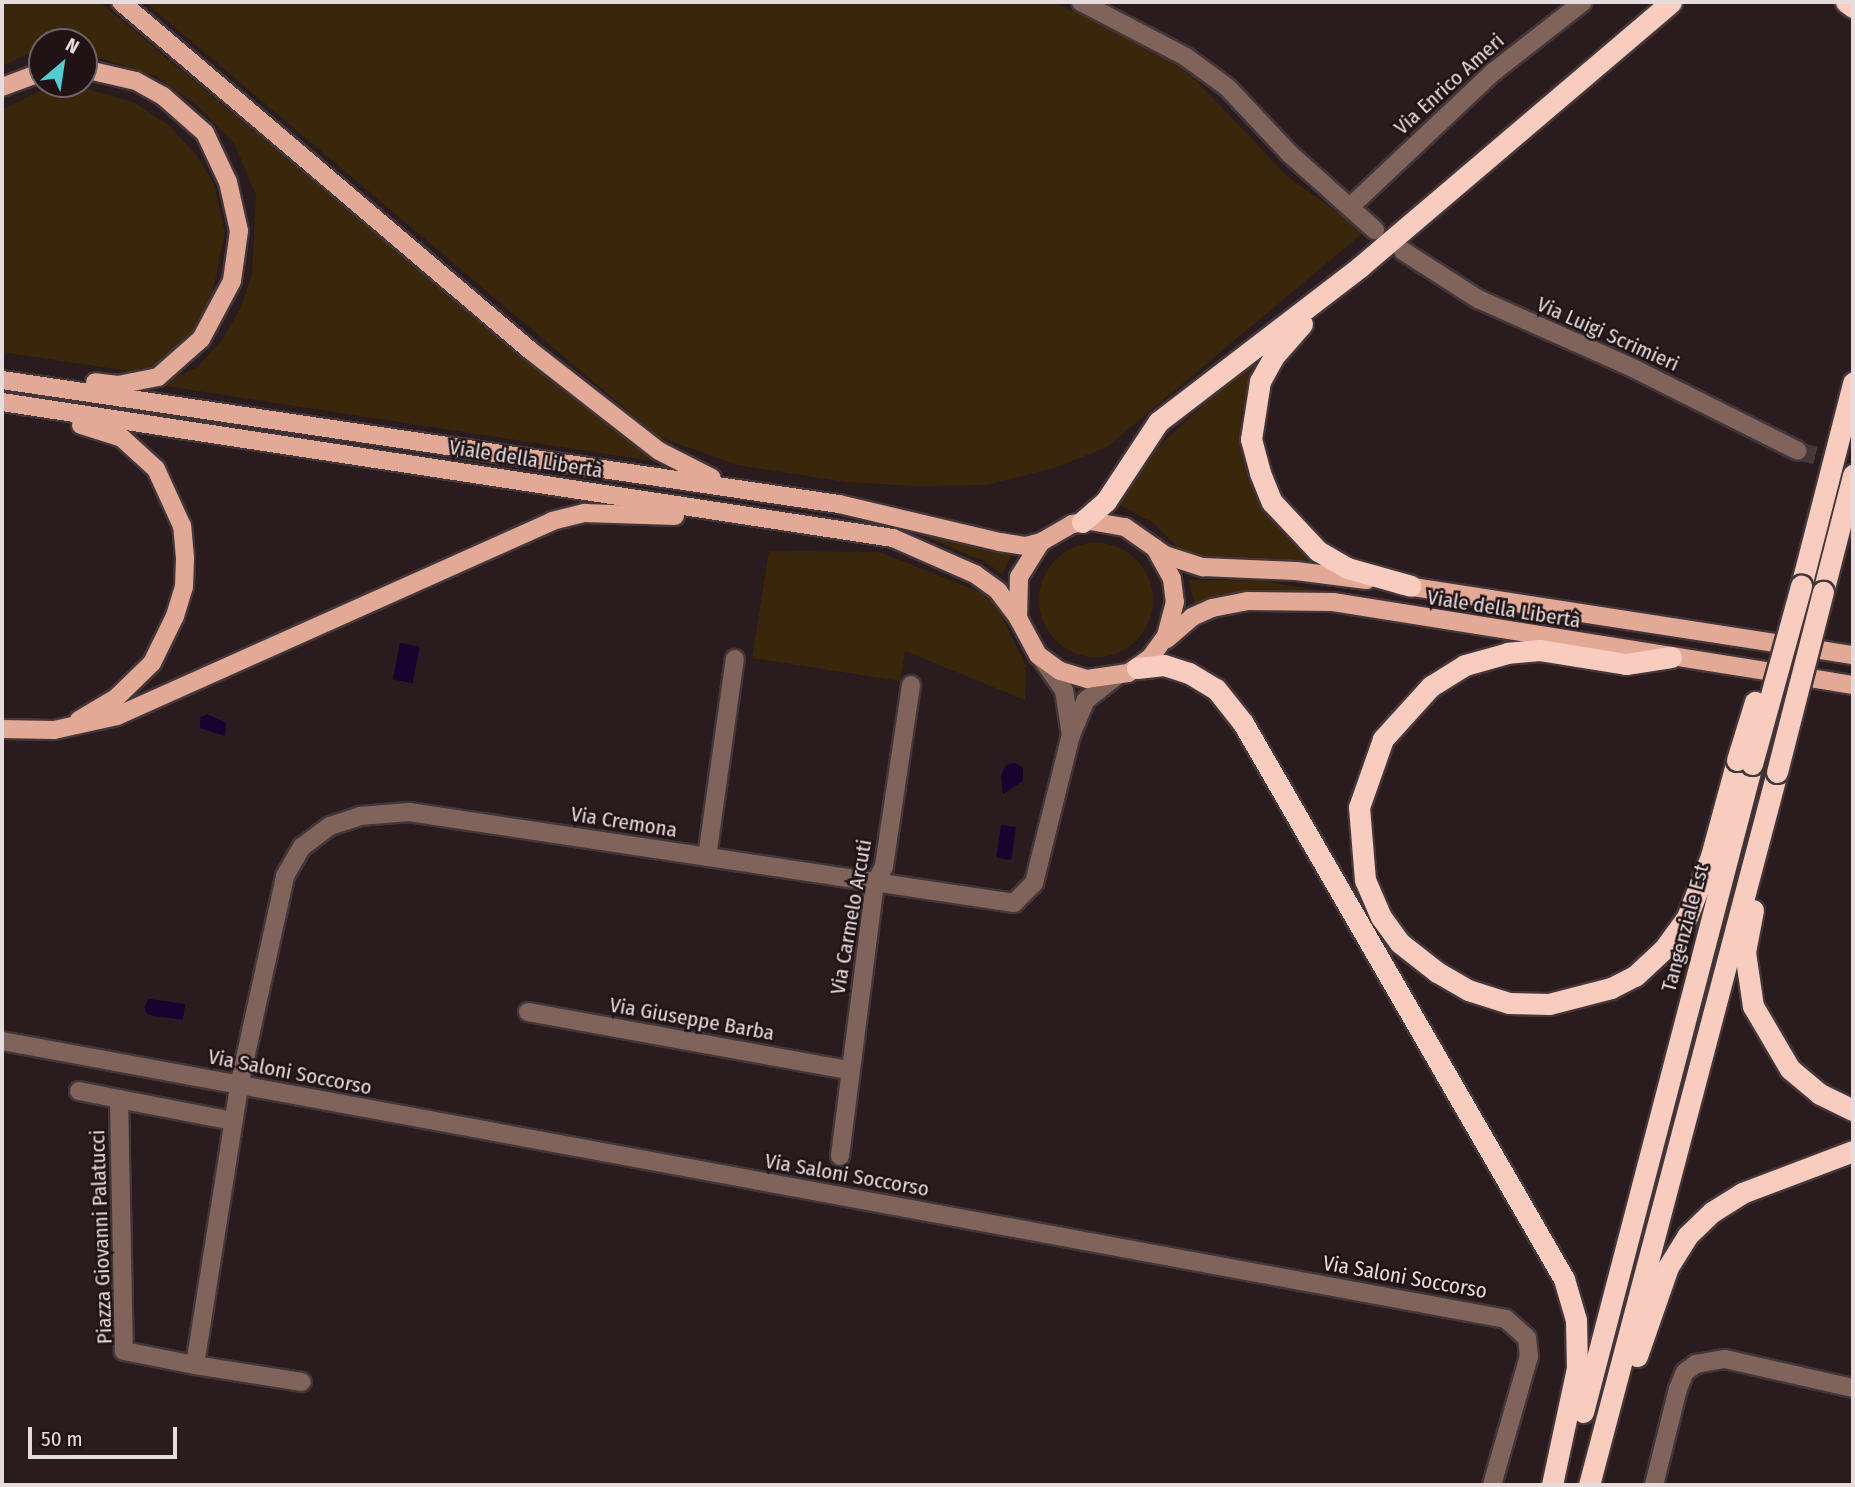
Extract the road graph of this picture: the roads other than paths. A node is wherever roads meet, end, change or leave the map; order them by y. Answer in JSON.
{"nodes":[{"id":1,"x":121,"y":2,"type":"edge"},
{"id":2,"x":1081,"y":2,"type":"edge"},
{"id":3,"x":1583,"y":2,"type":"edge"},
{"id":4,"x":1671,"y":2,"type":"edge"},
{"id":5,"x":1682,"y":2,"type":"edge"},
{"id":6,"x":1846,"y":2,"type":"edge"},
{"id":7,"x":1853,"y":7,"type":"edge"},
{"id":8,"x":1633,"y":36,"type":"junction"},
{"id":9,"x":98,"y":72,"type":"edge"},
{"id":10,"x":28,"y":77,"type":"edge"},
{"id":11,"x":2,"y":87,"type":"edge"},
{"id":12,"x":1351,"y":206,"type":"junction"},
{"id":13,"x":1375,"y":230,"type":"dead end"},
{"id":14,"x":1403,"y":251,"type":"dead end"},
{"id":15,"x":1361,"y":266,"type":"junction"},
{"id":16,"x":2,"y":374,"type":"edge"},
{"id":17,"x":2,"y":380,"type":"edge"},
{"id":18,"x":1853,"y":383,"type":"edge"},
{"id":19,"x":2,"y":402,"type":"edge"},
{"id":20,"x":2,"y":408,"type":"edge"},
{"id":21,"x":1798,"y":451,"type":"tunnel mouth"},
{"id":22,"x":1853,"y":475,"type":"edge"},
{"id":23,"x":773,"y":494,"type":"junction"},
{"id":24,"x":1082,"y":523,"type":"junction"},
{"id":25,"x":839,"y":529,"type":"junction"},
{"id":26,"x":1041,"y":542,"type":"junction"},
{"id":27,"x":1155,"y":548,"type":"junction"},
{"id":28,"x":1411,"y":586,"type":"junction"},
{"id":29,"x":1018,"y":618,"type":"junction"},
{"id":30,"x":1160,"y":646,"type":"junction"},
{"id":31,"x":1853,"y":655,"type":"edge"},
{"id":32,"x":1040,"y":656,"type":"junction"},
{"id":33,"x":1671,"y":657,"type":"junction"},
{"id":34,"x":735,"y":659,"type":"dead end"},
{"id":35,"x":1137,"y":668,"type":"junction"},
{"id":36,"x":1115,"y":677,"type":"junction"},
{"id":37,"x":911,"y":685,"type":"dead end"},
{"id":38,"x":1853,"y":685,"type":"edge"},
{"id":39,"x":54,"y":730,"type":"junction"},
{"id":40,"x":3,"y":733,"type":"edge"},
{"id":41,"x":1071,"y":735,"type":"junction"},
{"id":42,"x":1745,"y":762,"type":"junction"},
{"id":43,"x":1783,"y":773,"type":"junction"},
{"id":44,"x":707,"y":857,"type":"junction"},
{"id":45,"x":875,"y":884,"type":"junction"},
{"id":46,"x":528,"y":1012,"type":"dead end"},
{"id":47,"x":2,"y":1041,"type":"edge"},
{"id":48,"x":848,"y":1070,"type":"junction"},
{"id":49,"x":239,"y":1086,"type":"junction"},
{"id":50,"x":79,"y":1091,"type":"dead end"},
{"id":51,"x":119,"y":1099,"type":"junction"},
{"id":52,"x":1853,"y":1110,"type":"edge"},
{"id":53,"x":233,"y":1121,"type":"junction"},
{"id":54,"x":1853,"y":1151,"type":"edge"},
{"id":55,"x":840,"y":1156,"type":"dead end"},
{"id":56,"x":195,"y":1365,"type":"junction"},
{"id":57,"x":302,"y":1382,"type":"dead end"},
{"id":58,"x":1853,"y":1388,"type":"edge"},
{"id":59,"x":1589,"y":1483,"type":"edge"},
{"id":60,"x":1492,"y":1485,"type":"edge"},
{"id":61,"x":1552,"y":1485,"type":"edge"},
{"id":62,"x":1562,"y":1485,"type":"edge"},
{"id":63,"x":1654,"y":1485,"type":"edge"}],
"edges":[{"from":1,"to":23,"type":"main road"},
{"from":2,"to":12,"type":"street"},
{"from":3,"to":12,"type":"street","name":"Via Enrico Ameri"},
{"from":4,"to":8,"type":"highway"},
{"from":5,"to":8,"type":"highway"},
{"from":6,"to":7,"type":"highway"},
{"from":8,"to":15,"type":"highway"},
{"from":9,"to":16,"type":"main road"},
{"from":10,"to":11,"type":"main road"},
{"from":12,"to":13,"type":"street"},
{"from":14,"to":21,"type":"street","name":"Via Luigi Scrimieri"},
{"from":15,"to":24,"type":"highway"},
{"from":15,"to":28,"type":"highway"},
{"from":17,"to":23,"type":"main road","name":"Viale della Libertà"},
{"from":18,"to":42,"type":"highway","bridge":true},
{"from":19,"to":25,"type":"main road","name":"Viale della Libertà"},
{"from":20,"to":39,"type":"main road"},
{"from":22,"to":43,"type":"highway","bridge":true},
{"from":23,"to":26,"type":"main road","name":"Viale della Libertà"},
{"from":24,"to":26,"type":"main road","name":"Viale della Libertà"},
{"from":24,"to":27,"type":"main road","name":"Viale della Libertà"},
{"from":25,"to":29,"type":"main road","name":"Viale della Libertà"},
{"from":25,"to":39,"type":"main road"},
{"from":26,"to":29,"type":"main road"},
{"from":27,"to":28,"type":"main road","name":"Viale della Libertà"},
{"from":27,"to":30,"type":"main road","name":"Viale della Libertà"},
{"from":28,"to":31,"type":"main road","name":"Viale della Libertà"},
{"from":29,"to":32,"type":"main road","name":"Viale della Libertà"},
{"from":30,"to":33,"type":"main road","name":"Viale della Libertà"},
{"from":30,"to":35,"type":"main road","name":"Viale della Libertà"},
{"from":32,"to":36,"type":"main road","name":"Viale della Libertà"},
{"from":32,"to":41,"type":"street","name":"Via Cremona"},
{"from":33,"to":38,"type":"main road","name":"Viale della Libertà"},
{"from":33,"to":42,"type":"highway"},
{"from":34,"to":44,"type":"street"},
{"from":35,"to":36,"type":"main road","name":"Viale della Libertà"},
{"from":35,"to":61,"type":"highway"},
{"from":36,"to":41,"type":"street","name":"Via Cremona"},
{"from":37,"to":45,"type":"street","name":"Via Carmelo Arcuti"},
{"from":39,"to":40,"type":"main road"},
{"from":41,"to":45,"type":"street","name":"Via Cremona"},
{"from":42,"to":62,"type":"highway","name":"Tangenziale Est"},
{"from":43,"to":52,"type":"highway"},
{"from":43,"to":59,"type":"highway"},
{"from":44,"to":45,"type":"street","name":"Via Cremona"},
{"from":44,"to":49,"type":"street","name":"Via Cremona"},
{"from":45,"to":48,"type":"street","name":"Via Carmelo Arcuti"},
{"from":46,"to":48,"type":"street","name":"Via Giuseppe Barba"},
{"from":47,"to":49,"type":"street","name":"Via Saloni Soccorso"},
{"from":48,"to":55,"type":"street","name":"Via Carmelo Arcuti"},
{"from":49,"to":53,"type":"street"},
{"from":49,"to":60,"type":"street","name":"Via Saloni Soccorso"},
{"from":50,"to":51,"type":"street","name":"Piazza Giovanni Palatucci"},
{"from":51,"to":53,"type":"street","name":"Piazza Giovanni Palatucci"},
{"from":51,"to":56,"type":"street","name":"Piazza Giovanni Palatucci"},
{"from":53,"to":56,"type":"street"},
{"from":54,"to":59,"type":"highway"},
{"from":56,"to":57,"type":"street"},
{"from":58,"to":63,"type":"street"}]}
